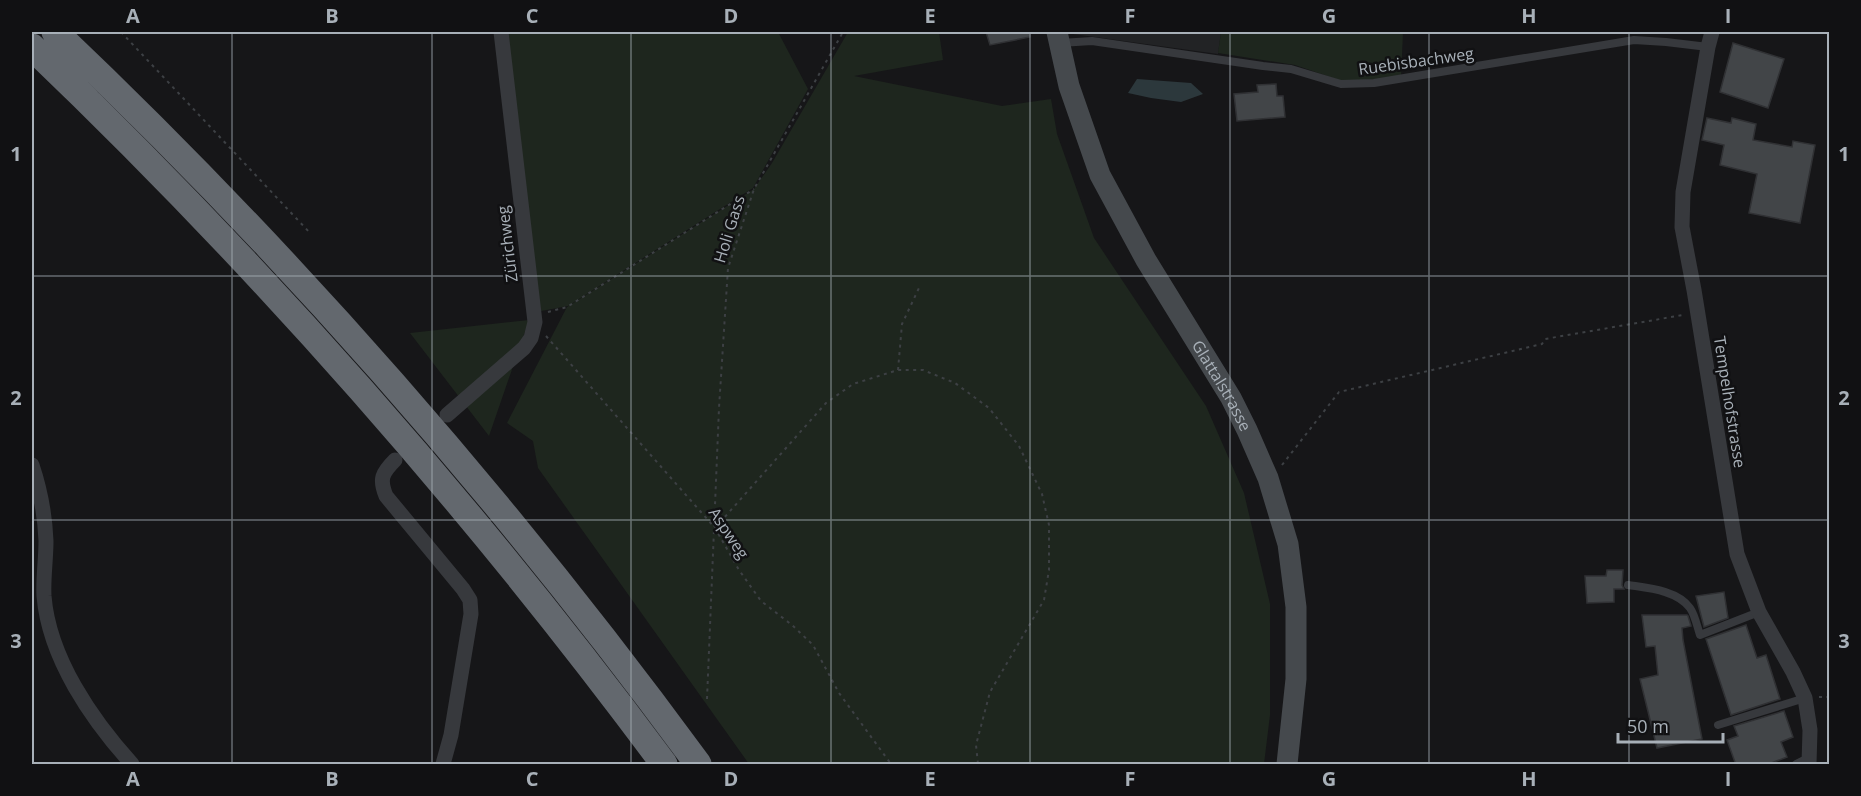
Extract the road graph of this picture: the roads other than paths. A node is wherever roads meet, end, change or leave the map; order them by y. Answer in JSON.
{"nodes":[{"id":1,"x":55,"y":32,"type":"edge"},
{"id":2,"x":501,"y":32,"type":"edge"},
{"id":3,"x":1712,"y":32,"type":"edge"},
{"id":4,"x":1058,"y":38,"type":"edge"},
{"id":5,"x":32,"y":47,"type":"edge"},
{"id":6,"x":1708,"y":47,"type":"junction"},
{"id":7,"x":447,"y":415,"type":"dead end"},
{"id":8,"x":395,"y":460,"type":"dead end"},
{"id":9,"x":32,"y":465,"type":"edge"},
{"id":10,"x":1628,"y":585,"type":"dead end"},
{"id":11,"x":1759,"y":612,"type":"junction"},
{"id":12,"x":1804,"y":698,"type":"junction"},
{"id":13,"x":1718,"y":725,"type":"dead end"},
{"id":14,"x":1805,"y":762,"type":"edge"},
{"id":15,"x":132,"y":765,"type":"edge"},
{"id":16,"x":442,"y":765,"type":"edge"},
{"id":17,"x":663,"y":765,"type":"edge"},
{"id":18,"x":698,"y":765,"type":"edge"},
{"id":19,"x":1287,"y":765,"type":"edge"}],
"edges":[{"from":1,"to":18,"type":"highway"},
{"from":2,"to":7,"type":"street","name":"Zürichweg"},
{"from":3,"to":6,"type":"street","name":"Tempelhofstrasse"},
{"from":4,"to":6,"type":"lane","name":"Ruebisbachweg"},
{"from":4,"to":19,"type":"street","name":"Glattalstrasse"},
{"from":5,"to":17,"type":"highway"},
{"from":6,"to":11,"type":"street","name":"Tempelhofstrasse"},
{"from":8,"to":16,"type":"street"},
{"from":9,"to":15,"type":"street"},
{"from":10,"to":11,"type":"lane"},
{"from":11,"to":12,"type":"street","name":"Tempelhofstrasse"},
{"from":12,"to":13,"type":"lane"},
{"from":12,"to":14,"type":"street","name":"Tempelhofstrasse"}]}
